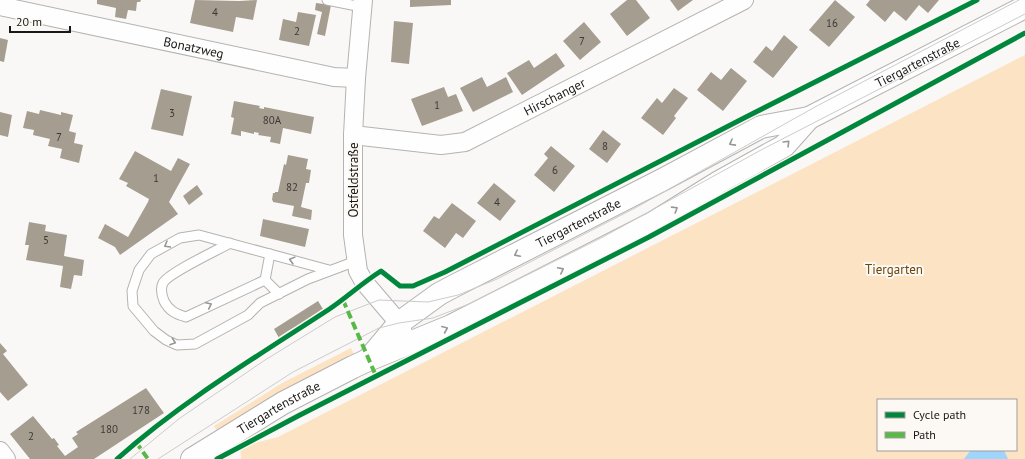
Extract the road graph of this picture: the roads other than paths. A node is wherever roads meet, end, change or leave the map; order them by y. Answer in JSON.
{"nodes":[{"id":1,"x":327,"y":0,"type":"edge"},
{"id":2,"x":744,"y":0,"type":"edge"},
{"id":3,"x":363,"y":4,"type":"edge"},
{"id":4,"x":0,"y":6,"type":"edge"},
{"id":5,"x":33,"y":6,"type":"edge"},
{"id":6,"x":1025,"y":7,"type":"edge"},
{"id":7,"x":356,"y":78,"type":"junction"},
{"id":8,"x":809,"y":118,"type":"junction"},
{"id":9,"x":353,"y":135,"type":"junction"},
{"id":10,"x":230,"y":243,"type":"junction"},
{"id":11,"x":270,"y":254,"type":"junction"},
{"id":12,"x":356,"y":261,"type":"junction"},
{"id":13,"x":329,"y":270,"type":"junction"},
{"id":14,"x":264,"y":280,"type":"junction"},
{"id":15,"x":279,"y":294,"type":"junction"},
{"id":16,"x":398,"y":323,"type":"junction"},
{"id":17,"x":409,"y":344,"type":"junction"},
{"id":18,"x":368,"y":360,"type":"junction"},
{"id":19,"x":0,"y":451,"type":"edge"},
{"id":20,"x":6,"y":459,"type":"edge"},
{"id":21,"x":192,"y":459,"type":"edge"}],
"edges":[{"from":1,"to":3,"type":"lane"},
{"from":2,"to":9,"type":"street","name":"Hirschanger"},
{"from":3,"to":7,"type":"street","name":"Ostfeldstraße"},
{"from":4,"to":5,"type":"street","name":"Bonatzweg"},
{"from":5,"to":7,"type":"street","name":"Bonatzweg"},
{"from":6,"to":8,"type":"main road","name":"Tiergartenstraße"},
{"from":7,"to":9,"type":"street","name":"Ostfeldstraße"},
{"from":8,"to":16,"type":"main road","name":"Tiergartenstraße","one_way":true},
{"from":17,"to":8,"type":"main road","name":"Tiergartenstraße","one_way":true},
{"from":9,"to":12,"type":"street","name":"Ostfeldstraße"},
{"from":10,"to":11,"type":"lane"},
{"from":10,"to":14,"type":"lane","one_way":true},
{"from":10,"to":15,"type":"lane","one_way":true},
{"from":13,"to":11,"type":"lane","one_way":true},
{"from":11,"to":14,"type":"lane"},
{"from":12,"to":13,"type":"lane"},
{"from":12,"to":16,"type":"street","name":"Ostfeldstraße"},
{"from":13,"to":15,"type":"lane"},
{"from":14,"to":15,"type":"lane"},
{"from":16,"to":17,"type":"street","name":"Ostfeldstraße"},
{"from":16,"to":18,"type":"main road","name":"Tiergartenstraße"},
{"from":17,"to":18,"type":"main road","name":"Tiergartenstraße"},
{"from":18,"to":21,"type":"main road","name":"Tiergartenstraße"},
{"from":19,"to":20,"type":"street"}]}
